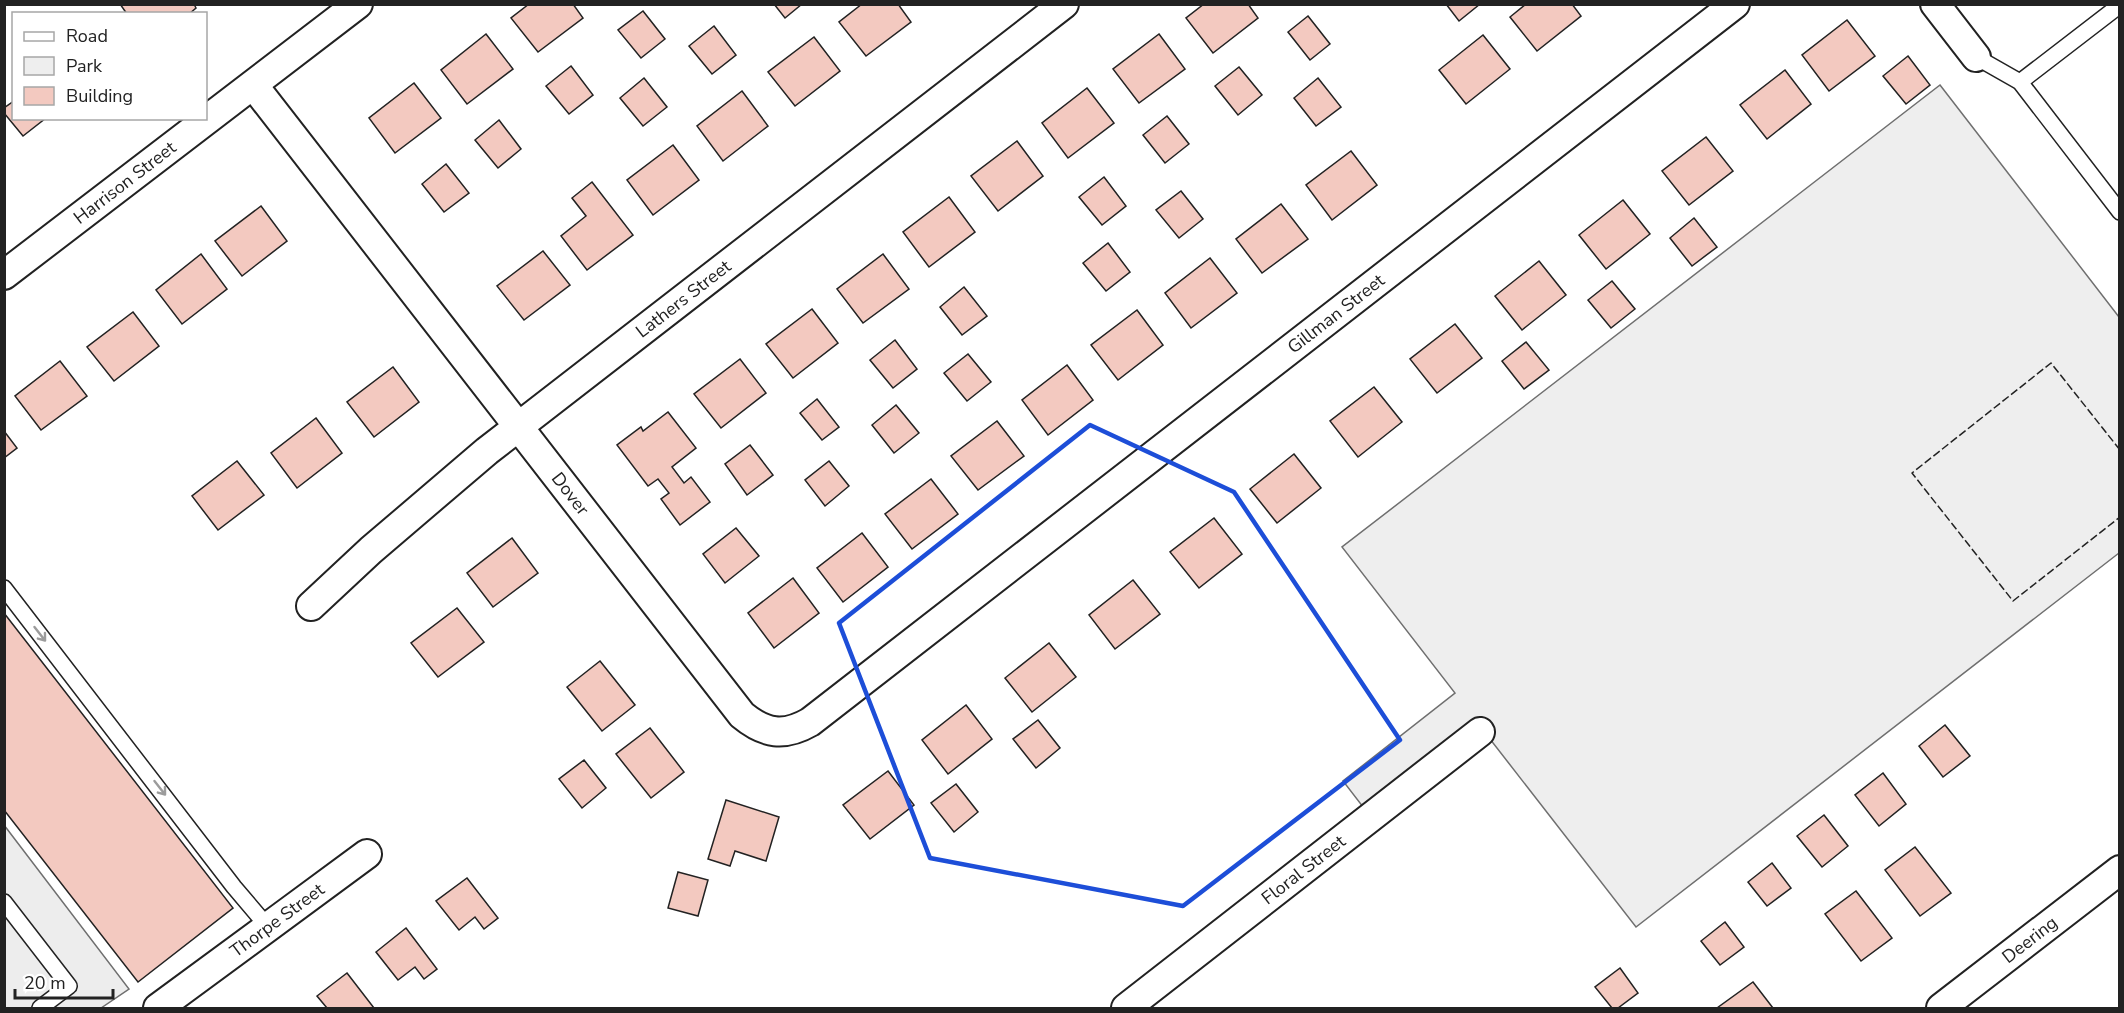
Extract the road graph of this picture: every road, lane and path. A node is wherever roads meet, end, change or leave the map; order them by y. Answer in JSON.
{"nodes":[{"id":1,"x":358,"y":4,"type":"edge"},
{"id":2,"x":1065,"y":4,"type":"edge"},
{"id":3,"x":1735,"y":4,"type":"edge"},
{"id":4,"x":1935,"y":4,"type":"edge"},
{"id":5,"x":2120,"y":5,"type":"edge"},
{"id":6,"x":1976,"y":57,"type":"joint"},
{"id":7,"x":2020,"y":82,"type":"junction"},
{"id":8,"x":254,"y":86,"type":"junction"},
{"id":9,"x":2120,"y":212,"type":"edge"},
{"id":10,"x":4,"y":275,"type":"edge"},
{"id":11,"x":519,"y":427,"type":"junction"},
{"id":12,"x":4,"y":588,"type":"edge"},
{"id":13,"x":311,"y":606,"type":"dead end"},
{"id":14,"x":938,"y":622,"type":"joint"},
{"id":15,"x":1480,"y":732,"type":"dead end"},
{"id":16,"x":367,"y":854,"type":"dead end"},
{"id":17,"x":2120,"y":870,"type":"edge"},
{"id":18,"x":4,"y":902,"type":"edge"},
{"id":19,"x":268,"y":927,"type":"junction"},
{"id":20,"x":40,"y":1008,"type":"edge"},
{"id":21,"x":158,"y":1008,"type":"edge"},
{"id":22,"x":1126,"y":1008,"type":"edge"},
{"id":23,"x":1941,"y":1008,"type":"edge"}],
"edges":[{"from":1,"to":8,"type":"street","name":"Harrison Street"},
{"from":2,"to":11,"type":"street","name":"Lathers Street"},
{"from":3,"to":14,"type":"street","name":"Gillman Street"},
{"from":4,"to":6,"type":"street"},
{"from":5,"to":7,"type":"lane"},
{"from":6,"to":7,"type":"lane"},
{"from":7,"to":9,"type":"lane"},
{"from":8,"to":10,"type":"street","name":"Harrison Street"},
{"from":8,"to":11,"type":"street","name":"Dover"},
{"from":11,"to":13,"type":"street","name":"Lathers Street"},
{"from":11,"to":14,"type":"street","name":"Dover"},
{"from":12,"to":19,"type":"lane","one_way":true},
{"from":15,"to":22,"type":"street","name":"Floral Street"},
{"from":16,"to":19,"type":"street","name":"Thorpe Street"},
{"from":17,"to":23,"type":"street","name":"Deering"},
{"from":18,"to":20,"type":"lane"},
{"from":19,"to":21,"type":"street","name":"Thorpe Street"}]}
